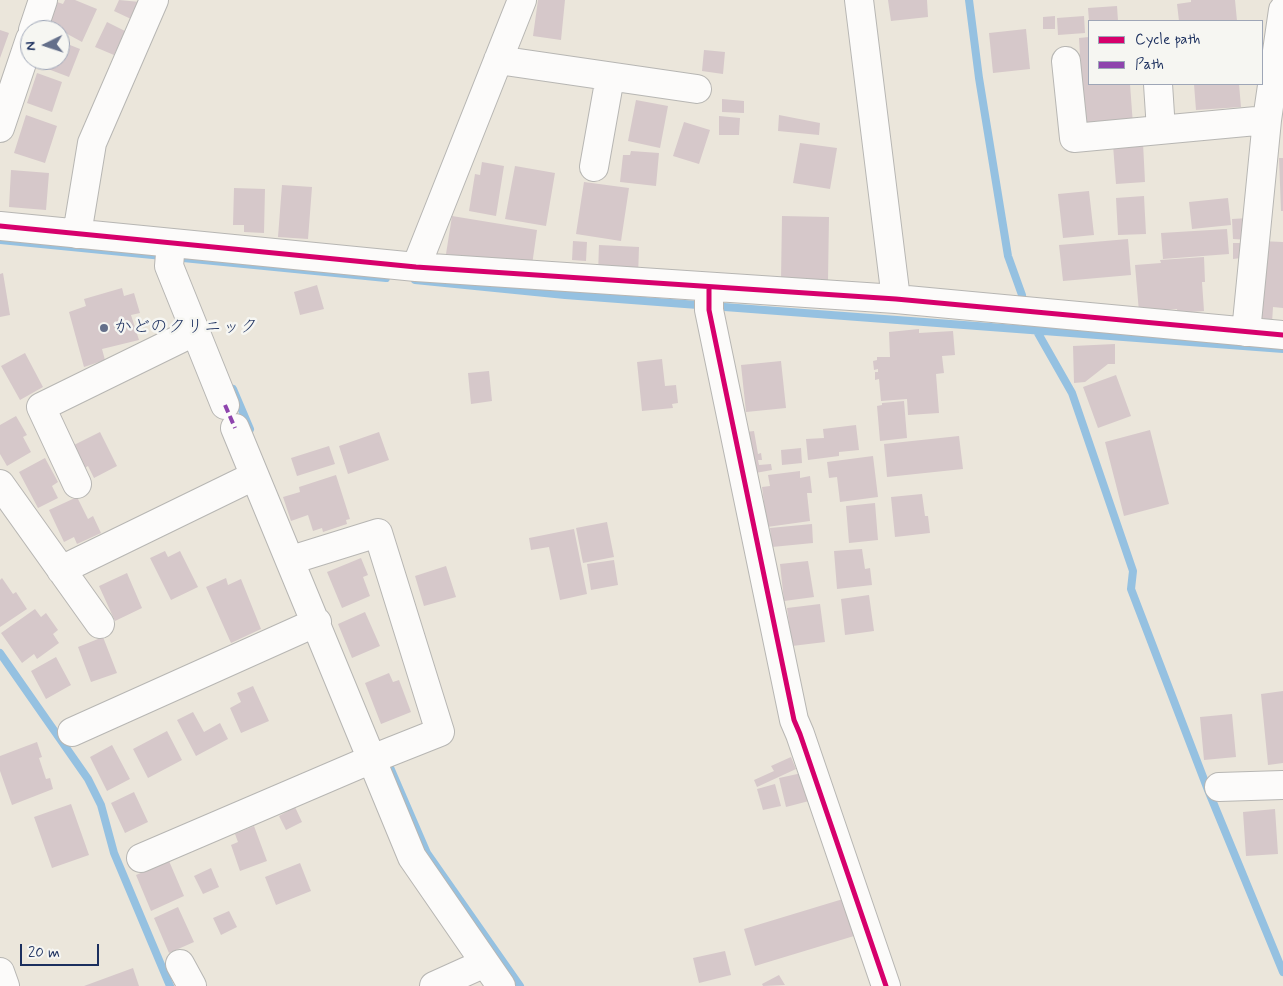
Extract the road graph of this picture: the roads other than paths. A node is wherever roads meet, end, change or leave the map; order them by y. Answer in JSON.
{"nodes":[{"id":1,"x":43,"y":0,"type":"edge"},
{"id":2,"x":154,"y":0,"type":"edge"},
{"id":3,"x":522,"y":0,"type":"edge"},
{"id":4,"x":859,"y":0,"type":"edge"},
{"id":5,"x":1283,"y":10,"type":"edge"},
{"id":6,"x":36,"y":20,"type":"edge"},
{"id":7,"x":498,"y":60,"type":"junction"},
{"id":8,"x":1066,"y":61,"type":"dead end"},
{"id":9,"x":20,"y":62,"type":"edge"},
{"id":10,"x":1279,"y":69,"type":"edge"},
{"id":11,"x":610,"y":77,"type":"junction"},
{"id":12,"x":1158,"y":85,"type":"edge"},
{"id":13,"x":697,"y":89,"type":"dead end"},
{"id":14,"x":5,"y":97,"type":"edge"},
{"id":15,"x":1267,"y":120,"type":"junction"},
{"id":16,"x":0,"y":128,"type":"edge"},
{"id":17,"x":1161,"y":130,"type":"junction"},
{"id":18,"x":594,"y":167,"type":"dead end"},
{"id":19,"x":0,"y":226,"type":"edge"},
{"id":20,"x":77,"y":234,"type":"junction"},
{"id":21,"x":171,"y":252,"type":"junction"},
{"id":22,"x":416,"y":267,"type":"junction"},
{"id":23,"x":709,"y":299,"type":"junction"},
{"id":24,"x":896,"y":300,"type":"junction"},
{"id":25,"x":196,"y":331,"type":"junction"},
{"id":26,"x":1246,"y":332,"type":"junction"},
{"id":27,"x":1283,"y":335,"type":"edge"},
{"id":28,"x":254,"y":476,"type":"junction"},
{"id":29,"x":0,"y":484,"type":"edge"},
{"id":30,"x":77,"y":484,"type":"dead end"},
{"id":31,"x":298,"y":558,"type":"junction"},
{"id":32,"x":61,"y":570,"type":"junction"},
{"id":33,"x":317,"y":622,"type":"junction"},
{"id":34,"x":100,"y":624,"type":"dead end"},
{"id":35,"x":72,"y":732,"type":"dead end"},
{"id":36,"x":380,"y":756,"type":"junction"},
{"id":37,"x":1283,"y":785,"type":"edge"},
{"id":38,"x":1219,"y":787,"type":"dead end"},
{"id":39,"x":141,"y":858,"type":"dead end"},
{"id":40,"x":485,"y":964,"type":"junction"},
{"id":41,"x":0,"y":972,"type":"edge"},
{"id":42,"x":5,"y":986,"type":"edge"},
{"id":43,"x":434,"y":986,"type":"edge"},
{"id":44,"x":501,"y":986,"type":"edge"},
{"id":45,"x":886,"y":986,"type":"edge"}],
"edges":[{"from":1,"to":6,"type":"street"},
{"from":2,"to":20,"type":"street"},
{"from":3,"to":7,"type":"street"},
{"from":4,"to":24,"type":"street"},
{"from":5,"to":10,"type":"street"},
{"from":7,"to":11,"type":"street"},
{"from":7,"to":22,"type":"street"},
{"from":8,"to":17,"type":"street"},
{"from":9,"to":14,"type":"street"},
{"from":10,"to":15,"type":"street"},
{"from":11,"to":13,"type":"street"},
{"from":11,"to":18,"type":"street"},
{"from":12,"to":17,"type":"street"},
{"from":14,"to":16,"type":"street"},
{"from":15,"to":17,"type":"street"},
{"from":15,"to":26,"type":"street"},
{"from":19,"to":20,"type":"street"},
{"from":20,"to":21,"type":"street"},
{"from":21,"to":22,"type":"street"},
{"from":21,"to":25,"type":"street"},
{"from":22,"to":23,"type":"street"},
{"from":23,"to":24,"type":"street"},
{"from":23,"to":45,"type":"street"},
{"from":24,"to":26,"type":"street"},
{"from":25,"to":28,"type":"street"},
{"from":25,"to":30,"type":"street"},
{"from":26,"to":27,"type":"street"},
{"from":28,"to":31,"type":"street"},
{"from":28,"to":32,"type":"street"},
{"from":29,"to":32,"type":"street"},
{"from":31,"to":33,"type":"street"},
{"from":31,"to":36,"type":"street"},
{"from":32,"to":34,"type":"street"},
{"from":33,"to":35,"type":"street"},
{"from":33,"to":36,"type":"street"},
{"from":36,"to":39,"type":"street"},
{"from":36,"to":40,"type":"street"},
{"from":37,"to":38,"type":"street"},
{"from":40,"to":43,"type":"street"},
{"from":40,"to":44,"type":"street"},
{"from":41,"to":42,"type":"street"}]}
